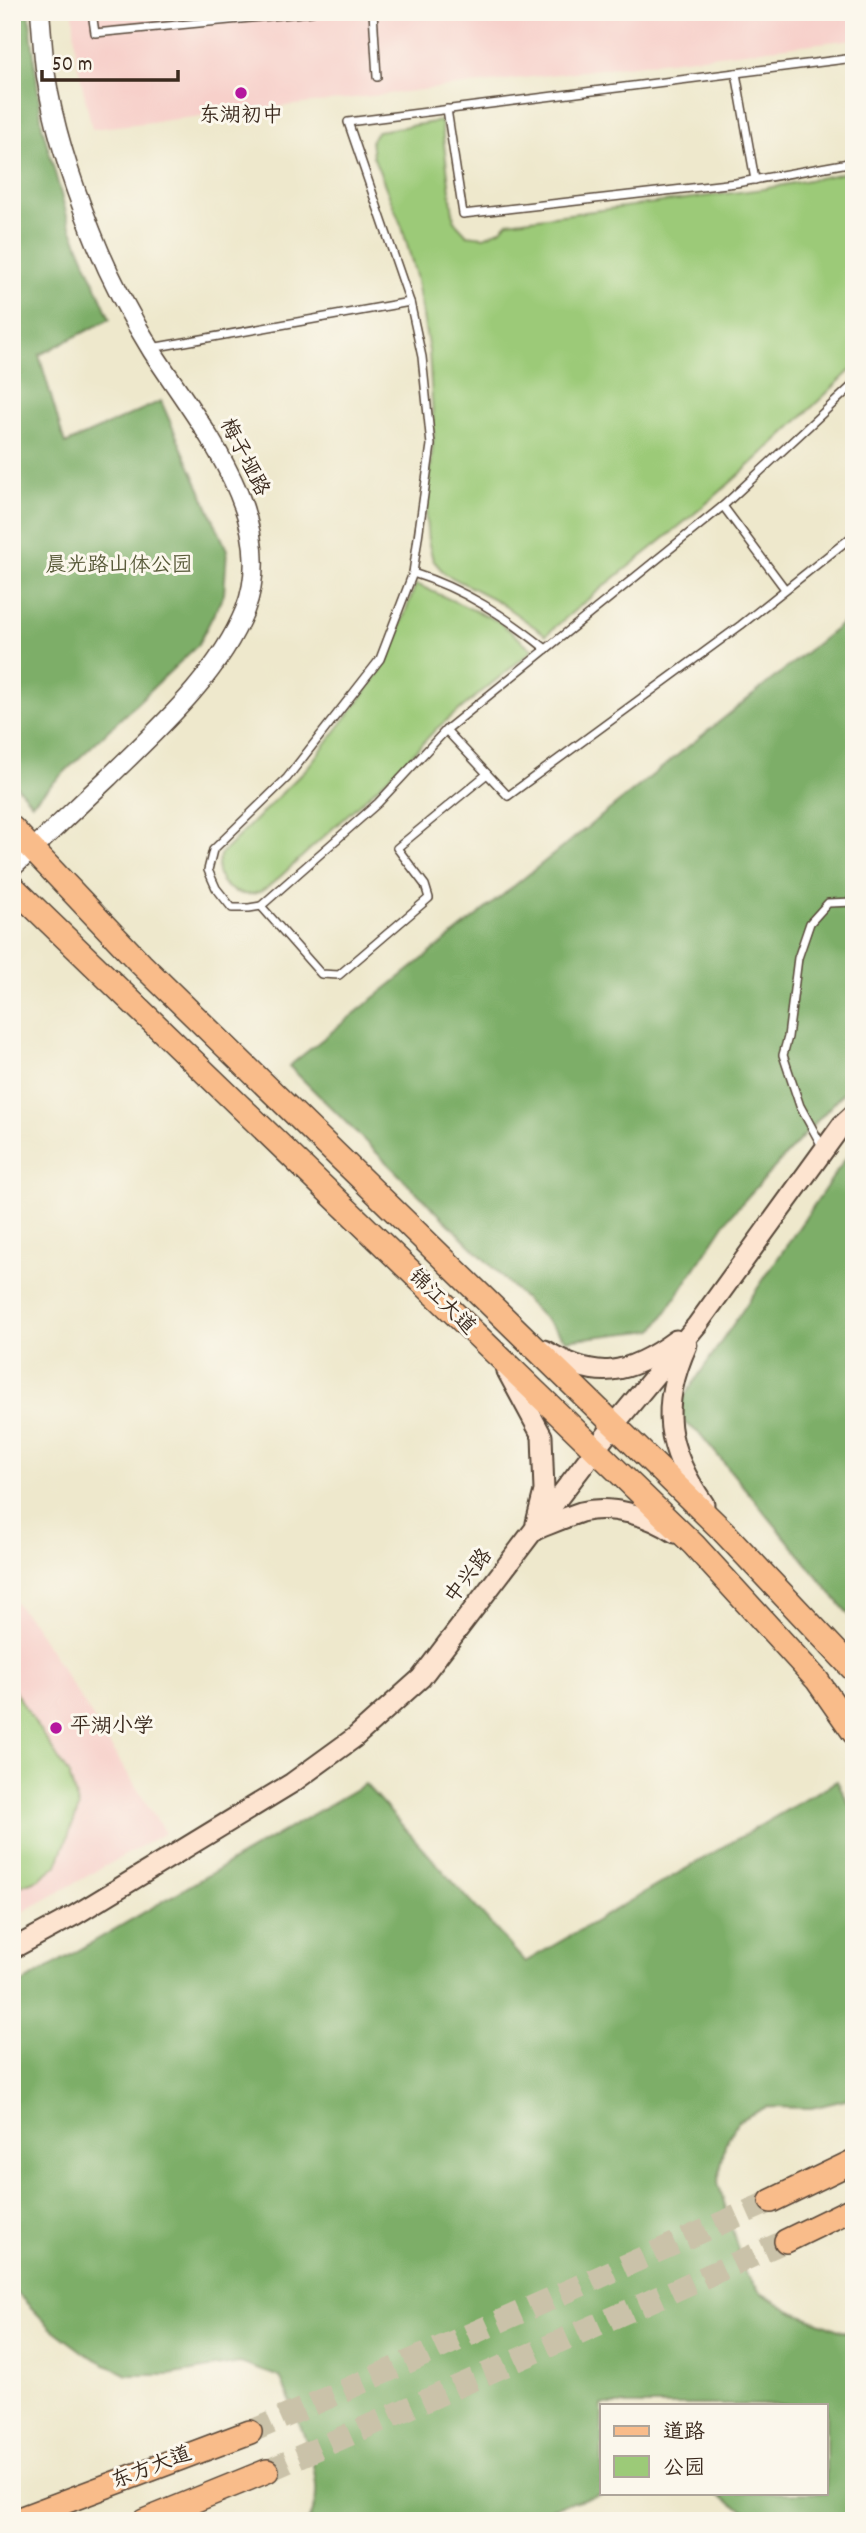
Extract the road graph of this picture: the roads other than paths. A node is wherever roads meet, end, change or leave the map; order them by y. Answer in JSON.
{"nodes":[{"id":1,"x":40,"y":12,"type":"edge"},
{"id":2,"x":92,"y":12,"type":"edge"},
{"id":3,"x":312,"y":12,"type":"edge"},
{"id":4,"x":373,"y":12,"type":"edge"},
{"id":5,"x":854,"y":58,"type":"edge"},
{"id":6,"x":736,"y":73,"type":"junction"},
{"id":7,"x":377,"y":77,"type":"dead end"},
{"id":8,"x":447,"y":109,"type":"junction"},
{"id":9,"x":854,"y":162,"type":"edge"},
{"id":10,"x":755,"y":180,"type":"junction"},
{"id":11,"x":410,"y":302,"type":"junction"},
{"id":12,"x":151,"y":348,"type":"junction"},
{"id":13,"x":854,"y":384,"type":"edge"},
{"id":14,"x":723,"y":506,"type":"junction"},
{"id":15,"x":854,"y":535,"type":"edge"},
{"id":16,"x":413,"y":573,"type":"junction"},
{"id":17,"x":785,"y":589,"type":"junction"},
{"id":18,"x":546,"y":649,"type":"junction"},
{"id":19,"x":446,"y":730,"type":"junction"},
{"id":20,"x":487,"y":774,"type":"junction"},
{"id":21,"x":12,"y":828,"type":"edge"},
{"id":22,"x":32,"y":850,"type":"junction"},
{"id":23,"x":12,"y":868,"type":"edge"},
{"id":24,"x":12,"y":886,"type":"edge"},
{"id":25,"x":854,"y":902,"type":"edge"},
{"id":26,"x":261,"y":906,"type":"junction"},
{"id":27,"x":854,"y":1114,"type":"edge"},
{"id":28,"x":824,"y":1150,"type":"junction"},
{"id":29,"x":696,"y":1325,"type":"junction"},
{"id":30,"x":527,"y":1340,"type":"junction"},
{"id":31,"x":501,"y":1361,"type":"junction"},
{"id":32,"x":614,"y":1425,"type":"junction"},
{"id":33,"x":594,"y":1451,"type":"junction"},
{"id":34,"x":722,"y":1530,"type":"junction"},
{"id":35,"x":534,"y":1531,"type":"junction"},
{"id":36,"x":695,"y":1545,"type":"junction"},
{"id":37,"x":854,"y":1670,"type":"edge"},
{"id":38,"x":854,"y":1733,"type":"edge"},
{"id":39,"x":12,"y":1949,"type":"edge"},
{"id":40,"x":854,"y":2161,"type":"edge"},
{"id":41,"x":771,"y":2201,"type":"tunnel mouth"},
{"id":42,"x":854,"y":2208,"type":"edge"},
{"id":43,"x":786,"y":2241,"type":"tunnel mouth"},
{"id":44,"x":250,"y":2432,"type":"tunnel mouth"},
{"id":45,"x":267,"y":2471,"type":"tunnel mouth"},
{"id":46,"x":14,"y":2521,"type":"edge"},
{"id":47,"x":144,"y":2521,"type":"edge"}],
"edges":[{"from":1,"to":12,"type":"street","name":"梅子垭路"},
{"from":2,"to":3,"type":"lane"},
{"from":4,"to":7,"type":"lane"},
{"from":5,"to":6,"type":"lane"},
{"from":6,"to":8,"type":"lane"},
{"from":6,"to":10,"type":"lane"},
{"from":8,"to":10,"type":"lane"},
{"from":8,"to":11,"type":"lane"},
{"from":9,"to":10,"type":"lane"},
{"from":11,"to":12,"type":"lane"},
{"from":11,"to":16,"type":"lane"},
{"from":12,"to":22,"type":"street","name":"梅子垭路"},
{"from":13,"to":14,"type":"lane"},
{"from":14,"to":17,"type":"lane"},
{"from":14,"to":18,"type":"lane"},
{"from":15,"to":17,"type":"lane"},
{"from":16,"to":18,"type":"lane"},
{"from":16,"to":26,"type":"lane"},
{"from":17,"to":20,"type":"lane"},
{"from":18,"to":19,"type":"lane"},
{"from":19,"to":20,"type":"lane"},
{"from":19,"to":26,"type":"lane"},
{"from":20,"to":26,"type":"lane"},
{"from":21,"to":22,"type":"main road","name":"锦江大道"},
{"from":22,"to":23,"type":"street","name":"梅子垭路"},
{"from":22,"to":30,"type":"main road","name":"锦江大道"},
{"from":24,"to":31,"type":"main road","name":"锦江大道"},
{"from":25,"to":28,"type":"lane"},
{"from":27,"to":28,"type":"main road","name":"中兴路"},
{"from":28,"to":29,"type":"main road","name":"中兴路"},
{"from":29,"to":30,"type":"main road"},
{"from":29,"to":32,"type":"main road","name":"中兴路"},
{"from":29,"to":34,"type":"main road"},
{"from":30,"to":32,"type":"main road","name":"锦江大道"},
{"from":31,"to":33,"type":"main road","name":"锦江大道"},
{"from":31,"to":35,"type":"main road"},
{"from":32,"to":33,"type":"main road","name":"中兴路"},
{"from":32,"to":34,"type":"main road","name":"锦江大道"},
{"from":33,"to":35,"type":"main road","name":"中兴路"},
{"from":33,"to":36,"type":"main road","name":"锦江大道"},
{"from":34,"to":37,"type":"main road","name":"锦江大道"},
{"from":35,"to":36,"type":"main road"},
{"from":35,"to":39,"type":"main road","name":"中兴路"},
{"from":36,"to":38,"type":"main road","name":"锦江大道"},
{"from":40,"to":41,"type":"main road"},
{"from":42,"to":43,"type":"main road"},
{"from":44,"to":46,"type":"main road","name":"东方大道"},
{"from":45,"to":47,"type":"main road"}]}
